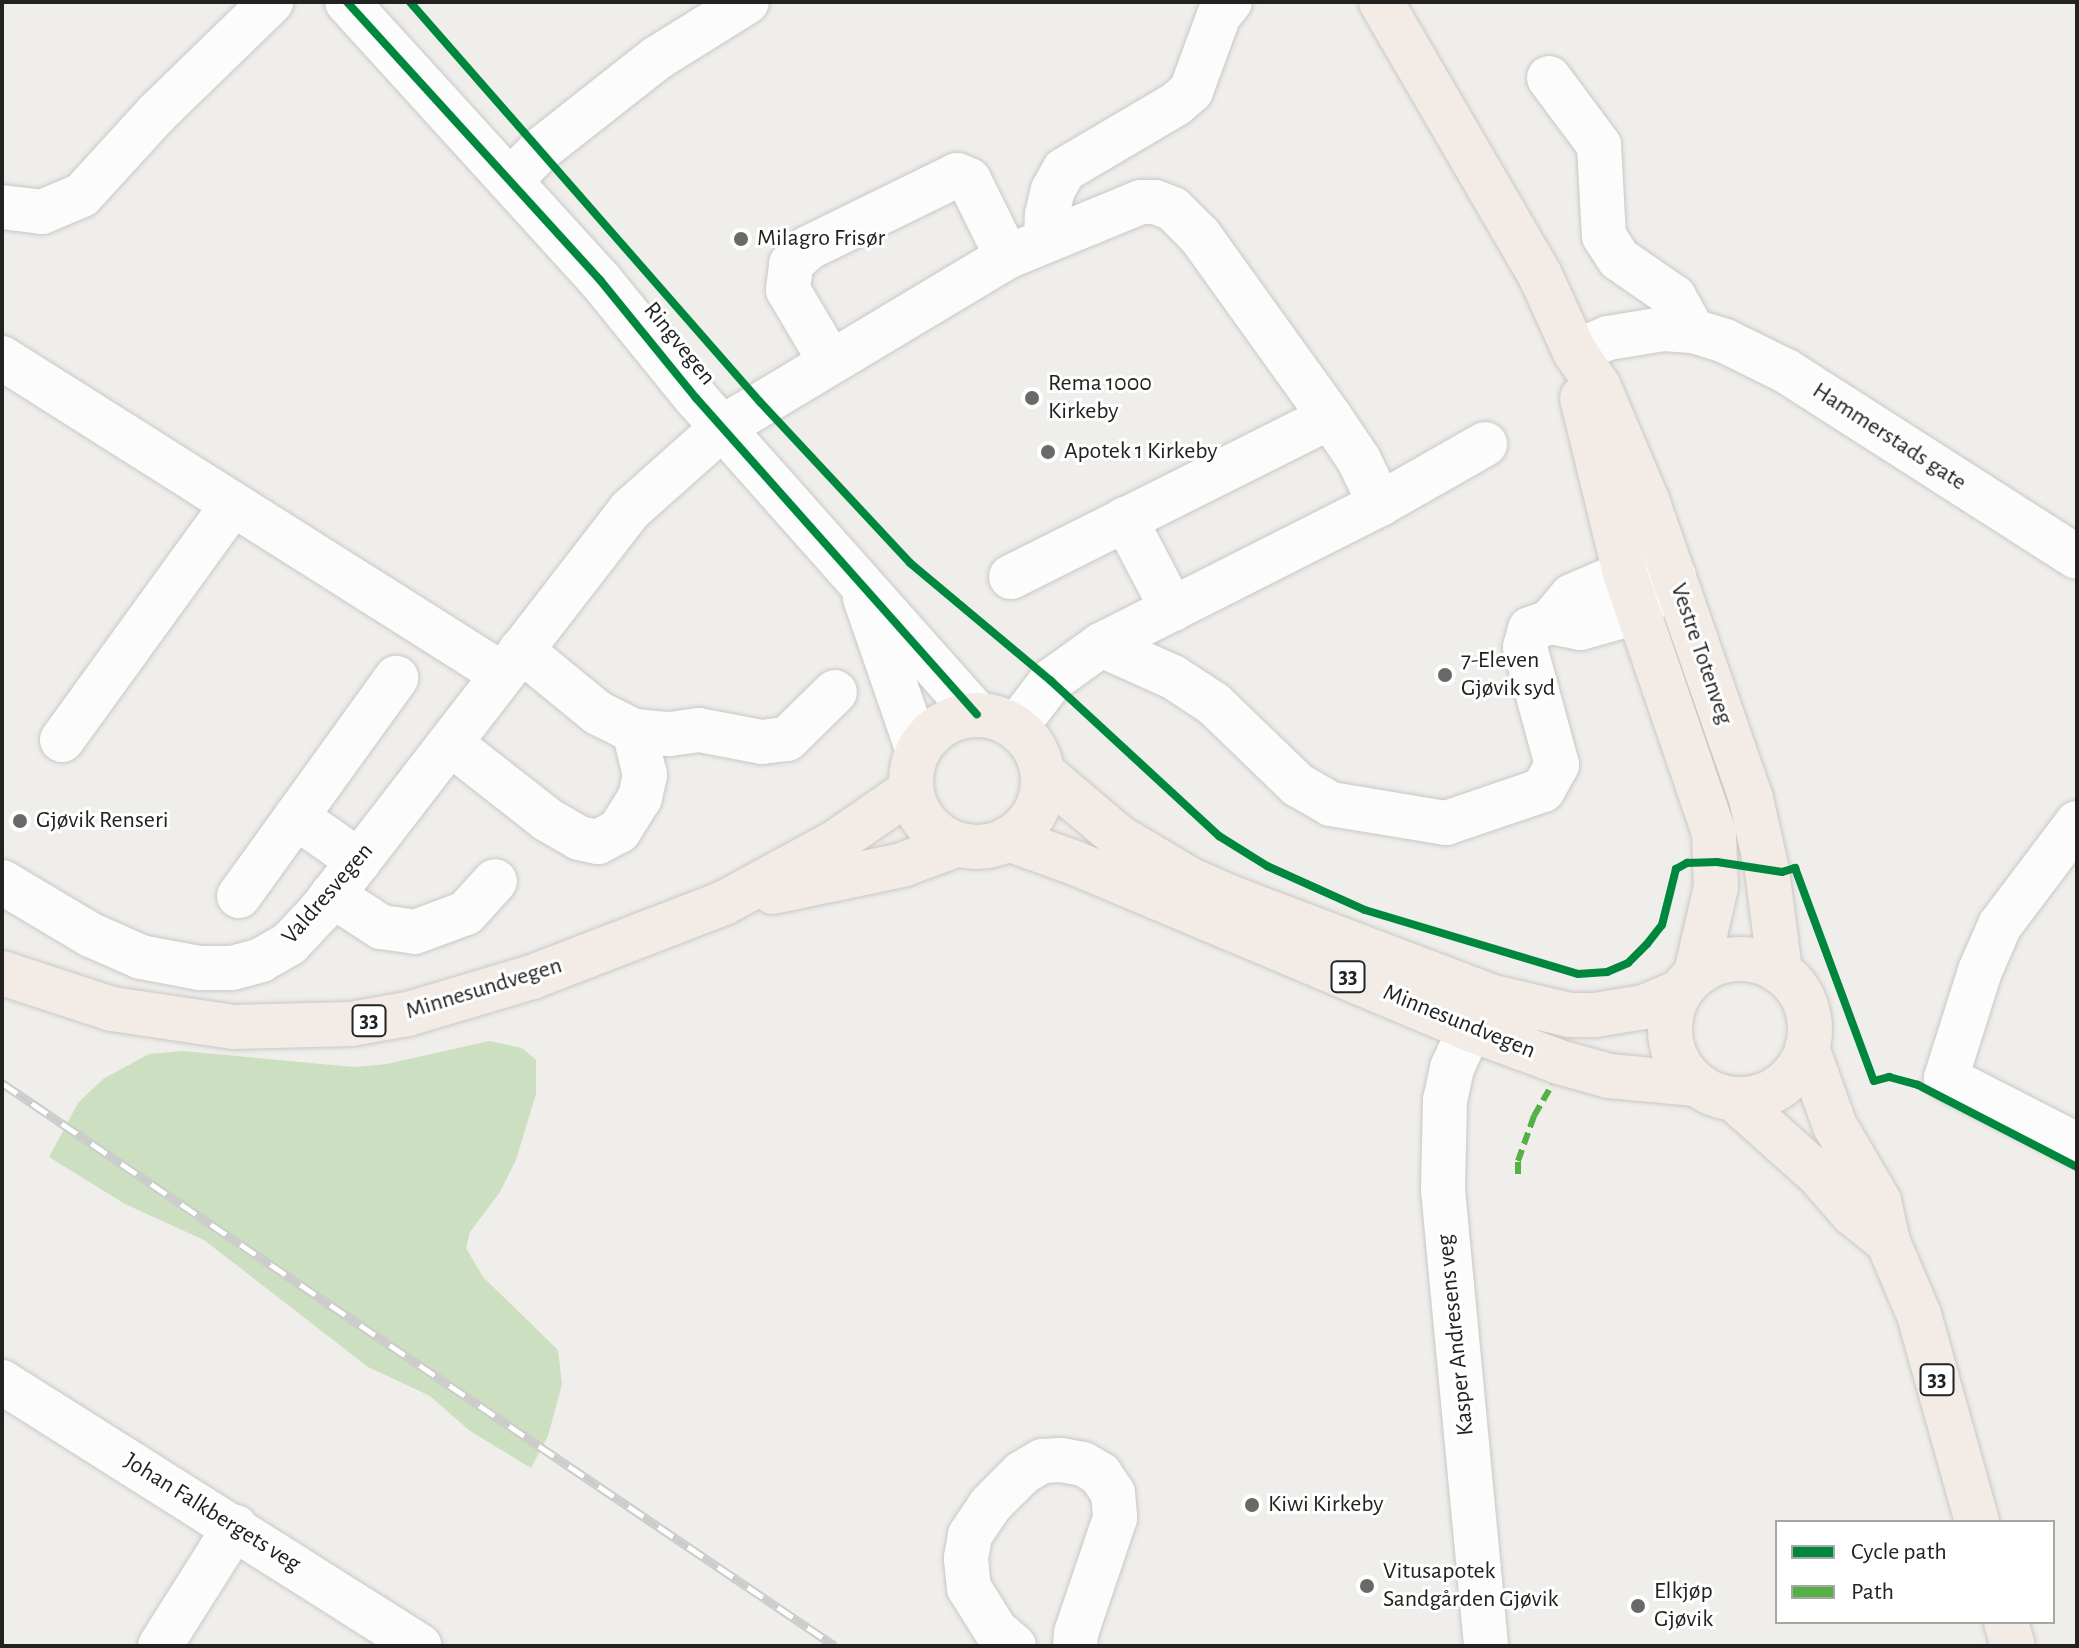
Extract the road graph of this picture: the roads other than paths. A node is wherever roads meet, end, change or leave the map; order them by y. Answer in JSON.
{"nodes":[{"id":1,"x":270,"y":2,"type":"edge"},
{"id":2,"x":347,"y":2,"type":"edge"},
{"id":3,"x":747,"y":2,"type":"edge"},
{"id":4,"x":1230,"y":2,"type":"edge"},
{"id":5,"x":1381,"y":2,"type":"edge"},
{"id":6,"x":1549,"y":78,"type":"dead end"},
{"id":7,"x":510,"y":181,"type":"junction"},
{"id":8,"x":2,"y":207,"type":"edge"},
{"id":9,"x":1046,"y":240,"type":"junction"},
{"id":10,"x":1007,"y":257,"type":"junction"},
{"id":11,"x":1693,"y":331,"type":"junction"},
{"id":12,"x":1575,"y":352,"type":"junction"},
{"id":13,"x":2,"y":358,"type":"edge"},
{"id":14,"x":830,"y":361,"type":"junction"},
{"id":15,"x":1330,"y":417,"type":"junction"},
{"id":16,"x":723,"y":427,"type":"junction"},
{"id":17,"x":1485,"y":444,"type":"dead end"},
{"id":18,"x":233,"y":504,"type":"junction"},
{"id":19,"x":1380,"y":504,"type":"junction"},
{"id":20,"x":1125,"y":519,"type":"junction"},
{"id":21,"x":2077,"y":557,"type":"edge"},
{"id":22,"x":1674,"y":576,"type":"junction"},
{"id":23,"x":1011,"y":577,"type":"dead end"},
{"id":24,"x":861,"y":584,"type":"junction"},
{"id":25,"x":1631,"y":592,"type":"junction"},
{"id":26,"x":1172,"y":609,"type":"junction"},
{"id":27,"x":1101,"y":645,"type":"junction"},
{"id":28,"x":511,"y":662,"type":"junction"},
{"id":29,"x":396,"y":678,"type":"dead end"},
{"id":30,"x":835,"y":692,"type":"dead end"},
{"id":31,"x":997,"y":720,"type":"junction"},
{"id":32,"x":634,"y":731,"type":"junction"},
{"id":33,"x":62,"y":740,"type":"dead end"},
{"id":34,"x":451,"y":744,"type":"junction"},
{"id":35,"x":914,"y":769,"type":"junction"},
{"id":36,"x":1043,"y":773,"type":"junction"},
{"id":37,"x":296,"y":817,"type":"junction"},
{"id":38,"x":2077,"y":823,"type":"edge"},
{"id":39,"x":1008,"y":839,"type":"junction"},
{"id":40,"x":956,"y":845,"type":"junction"},
{"id":41,"x":359,"y":861,"type":"junction"},
{"id":42,"x":495,"y":881,"type":"dead end"},
{"id":43,"x":2,"y":882,"type":"edge"},
{"id":44,"x":332,"y":895,"type":"junction"},
{"id":45,"x":239,"y":896,"type":"dead end"},
{"id":46,"x":724,"y":903,"type":"junction"},
{"id":47,"x":1780,"y":971,"type":"junction"},
{"id":48,"x":2,"y":973,"type":"edge"},
{"id":49,"x":1688,"y":983,"type":"junction"},
{"id":50,"x":1470,"y":1029,"type":"junction"},
{"id":51,"x":1807,"y":1048,"type":"junction"},
{"id":52,"x":1715,"y":1091,"type":"junction"},
{"id":53,"x":2077,"y":1145,"type":"edge"},
{"id":54,"x":1888,"y":1242,"type":"junction"},
{"id":55,"x":2,"y":1382,"type":"edge"},
{"id":56,"x":1976,"y":1520,"type":"edge"},
{"id":57,"x":235,"y":1527,"type":"junction"},
{"id":58,"x":2007,"y":1624,"type":"edge"},
{"id":59,"x":160,"y":1646,"type":"edge"},
{"id":60,"x":420,"y":1646,"type":"edge"},
{"id":61,"x":1014,"y":1646,"type":"edge"},
{"id":62,"x":1075,"y":1646,"type":"edge"},
{"id":63,"x":1486,"y":1646,"type":"edge"},
{"id":64,"x":2013,"y":1646,"type":"edge"}],
"edges":[{"from":1,"to":8,"type":"street"},
{"from":2,"to":7,"type":"street","name":"Ringvegen"},
{"from":3,"to":7,"type":"street"},
{"from":4,"to":9,"type":"street"},
{"from":5,"to":12,"type":"main road","name":"Vestre Totenveg"},
{"from":6,"to":11,"type":"street"},
{"from":7,"to":16,"type":"street","name":"Ringvegen"},
{"from":9,"to":10,"type":"street","name":"Valdresvegen"},
{"from":9,"to":15,"type":"street","name":"Valdresvegen"},
{"from":10,"to":14,"type":"street","name":"Valdresvegen"},
{"from":10,"to":14,"type":"street"},
{"from":11,"to":12,"type":"street","name":"Hammerstads gate"},
{"from":11,"to":21,"type":"street","name":"Hammerstads gate"},
{"from":12,"to":22,"type":"main road","name":"Vestre Totenveg"},
{"from":12,"to":25,"type":"main road","name":"Vestre Totenveg"},
{"from":13,"to":18,"type":"street"},
{"from":14,"to":16,"type":"street","name":"Valdresvegen"},
{"from":15,"to":19,"type":"street","name":"Valdresvegen"},
{"from":15,"to":20,"type":"street"},
{"from":16,"to":24,"type":"street","name":"Ringvegen"},
{"from":16,"to":28,"type":"street","name":"Valdresvegen"},
{"from":17,"to":19,"type":"street"},
{"from":18,"to":28,"type":"street"},
{"from":18,"to":33,"type":"street"},
{"from":19,"to":26,"type":"street"},
{"from":20,"to":23,"type":"street"},
{"from":20,"to":26,"type":"street"},
{"from":22,"to":25,"type":"street"},
{"from":22,"to":47,"type":"main road","name":"Vestre Totenveg"},
{"from":24,"to":31,"type":"street","name":"Ringvegen"},
{"from":24,"to":35,"type":"street","name":"Ringvegen"},
{"from":25,"to":27,"type":"street"},
{"from":25,"to":49,"type":"main road","name":"Vestre Totenveg"},
{"from":26,"to":27,"type":"street"},
{"from":27,"to":31,"type":"street"},
{"from":28,"to":32,"type":"street"},
{"from":28,"to":34,"type":"street","name":"Valdresvegen"},
{"from":29,"to":37,"type":"street"},
{"from":30,"to":32,"type":"street"},
{"from":31,"to":35,"type":"main road","name":"Minnesundvegen","number":"33"},
{"from":31,"to":36,"type":"main road","name":"Minnesundvegen","number":"33"},
{"from":32,"to":34,"type":"street"},
{"from":34,"to":41,"type":"street","name":"Valdresvegen"},
{"from":35,"to":40,"type":"main road"},
{"from":35,"to":46,"type":"main road","name":"Minnesundvegen","number":"33"},
{"from":36,"to":39,"type":"main road"},
{"from":36,"to":49,"type":"main road","name":"Minnesundvegen","number":"33"},
{"from":37,"to":41,"type":"street"},
{"from":37,"to":45,"type":"street"},
{"from":38,"to":53,"type":"street"},
{"from":39,"to":40,"type":"main road","name":"Minnesundvegen","number":"33"},
{"from":39,"to":50,"type":"main road","name":"Minnesundvegen","number":"33"},
{"from":40,"to":46,"type":"main road","name":"Minnesundvegen","number":"33"},
{"from":41,"to":44,"type":"street","name":"Valdresvegen"},
{"from":42,"to":44,"type":"street"},
{"from":43,"to":44,"type":"street","name":"Valdresvegen"},
{"from":46,"to":48,"type":"main road","name":"Minnesundvegen","number":"33"},
{"from":47,"to":49,"type":"main road","number":"33"},
{"from":47,"to":51,"type":"main road","number":"33"},
{"from":49,"to":52,"type":"main road","number":"33"},
{"from":50,"to":52,"type":"main road","name":"Minnesundvegen","number":"33"},
{"from":50,"to":63,"type":"street","name":"Kasper Andresens veg"},
{"from":51,"to":52,"type":"main road","number":"33"},
{"from":51,"to":54,"type":"main road","number":"33"},
{"from":52,"to":54,"type":"main road","number":"33"},
{"from":54,"to":56,"type":"main road","number":"33"},
{"from":55,"to":57,"type":"street","name":"Johan Falkbergets veg"},
{"from":57,"to":59,"type":"street"},
{"from":57,"to":60,"type":"street","name":"Johan Falkbergets veg"},
{"from":58,"to":64,"type":"main road"},
{"from":61,"to":62,"type":"street"}]}
